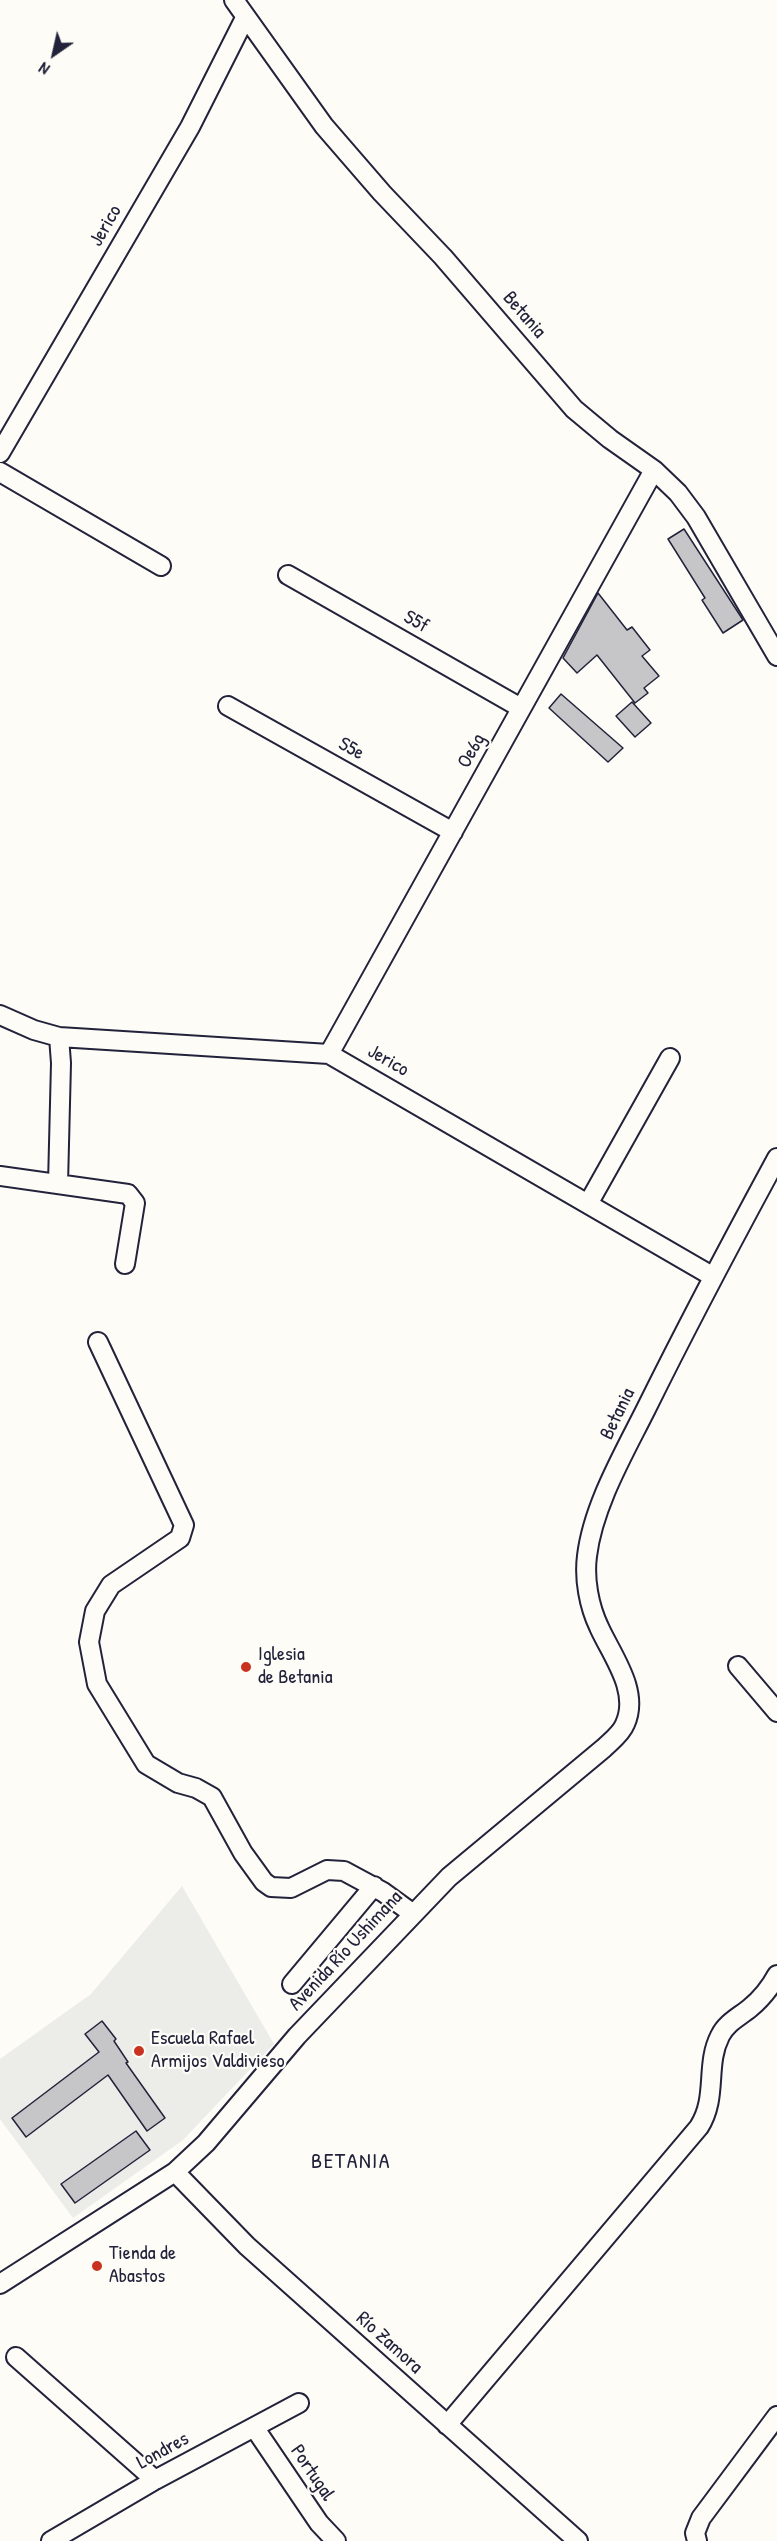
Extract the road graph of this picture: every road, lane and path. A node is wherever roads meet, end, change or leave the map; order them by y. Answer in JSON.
{"nodes":[{"id":1,"x":234,"y":0,"type":"edge"},
{"id":2,"x":245,"y":18,"type":"junction"},
{"id":3,"x":0,"y":453,"type":"edge"},
{"id":4,"x":654,"y":470,"type":"junction"},
{"id":5,"x":0,"y":472,"type":"edge"},
{"id":6,"x":161,"y":566,"type":"dead end"},
{"id":7,"x":288,"y":576,"type":"dead end"},
{"id":8,"x":777,"y":656,"type":"edge"},
{"id":9,"x":228,"y":706,"type":"dead end"},
{"id":10,"x":521,"y":708,"type":"junction"},
{"id":11,"x":453,"y":832,"type":"junction"},
{"id":12,"x":0,"y":1015,"type":"edge"},
{"id":13,"x":59,"y":1037,"type":"junction"},
{"id":14,"x":329,"y":1054,"type":"junction"},
{"id":15,"x":670,"y":1058,"type":"dead end"},
{"id":16,"x":777,"y":1158,"type":"edge"},
{"id":17,"x":0,"y":1176,"type":"edge"},
{"id":18,"x":58,"y":1184,"type":"junction"},
{"id":19,"x":588,"y":1204,"type":"junction"},
{"id":20,"x":125,"y":1264,"type":"dead end"},
{"id":21,"x":712,"y":1276,"type":"junction"},
{"id":22,"x":98,"y":1342,"type":"dead end"},
{"id":23,"x":738,"y":1666,"type":"dead end"},
{"id":24,"x":630,"y":1706,"type":"joint"},
{"id":25,"x":777,"y":1712,"type":"edge"},
{"id":26,"x":375,"y":1886,"type":"junction"},
{"id":27,"x":412,"y":1913,"type":"junction"},
{"id":28,"x":777,"y":1976,"type":"edge"},
{"id":29,"x":292,"y":1984,"type":"dead end"},
{"id":30,"x":175,"y":2172,"type":"junction"},
{"id":31,"x":0,"y":2284,"type":"edge"},
{"id":32,"x":16,"y":2357,"type":"dead end"},
{"id":33,"x":299,"y":2403,"type":"dead end"},
{"id":34,"x":777,"y":2416,"type":"edge"},
{"id":35,"x":447,"y":2425,"type":"junction"},
{"id":36,"x":254,"y":2427,"type":"junction"},
{"id":37,"x":155,"y":2480,"type":"junction"},
{"id":38,"x":51,"y":2541,"type":"edge"},
{"id":39,"x":336,"y":2541,"type":"edge"},
{"id":40,"x":578,"y":2541,"type":"edge"},
{"id":41,"x":697,"y":2541,"type":"edge"}],
"edges":[{"from":1,"to":2,"type":"street","name":"Betania"},
{"from":2,"to":3,"type":"street","name":"Jerico"},
{"from":2,"to":4,"type":"street","name":"Betania"},
{"from":4,"to":8,"type":"street","name":"Betania"},
{"from":4,"to":10,"type":"street","name":"Oe6g"},
{"from":5,"to":6,"type":"street"},
{"from":7,"to":10,"type":"street","name":"S5f"},
{"from":9,"to":11,"type":"street","name":"S5e"},
{"from":10,"to":11,"type":"street","name":"Oe6g"},
{"from":11,"to":14,"type":"street","name":"Oe6g"},
{"from":12,"to":13,"type":"street","name":"Jerico"},
{"from":13,"to":14,"type":"street","name":"Jerico"},
{"from":13,"to":18,"type":"street"},
{"from":14,"to":19,"type":"street","name":"Jerico"},
{"from":15,"to":19,"type":"street"},
{"from":16,"to":21,"type":"street","name":"Betania"},
{"from":17,"to":18,"type":"street"},
{"from":18,"to":20,"type":"street"},
{"from":19,"to":21,"type":"street","name":"Jerico"},
{"from":21,"to":24,"type":"street","name":"Betania"},
{"from":22,"to":26,"type":"street"},
{"from":23,"to":25,"type":"street"},
{"from":24,"to":27,"type":"street","name":"Avenida Río Ushimana"},
{"from":26,"to":27,"type":"street"},
{"from":26,"to":29,"type":"street"},
{"from":27,"to":30,"type":"street","name":"Avenida Río Ushimana"},
{"from":28,"to":35,"type":"street"},
{"from":30,"to":31,"type":"street","name":"Avenida Río Ushimana"},
{"from":30,"to":35,"type":"street","name":"Río Zamora"},
{"from":32,"to":37,"type":"street"},
{"from":33,"to":36,"type":"street","name":"Londres"},
{"from":34,"to":41,"type":"street"},
{"from":35,"to":40,"type":"street","name":"Río Zamora"},
{"from":36,"to":37,"type":"street","name":"Londres"},
{"from":36,"to":39,"type":"street","name":"Portugal"},
{"from":37,"to":38,"type":"street","name":"Londres"}]}
